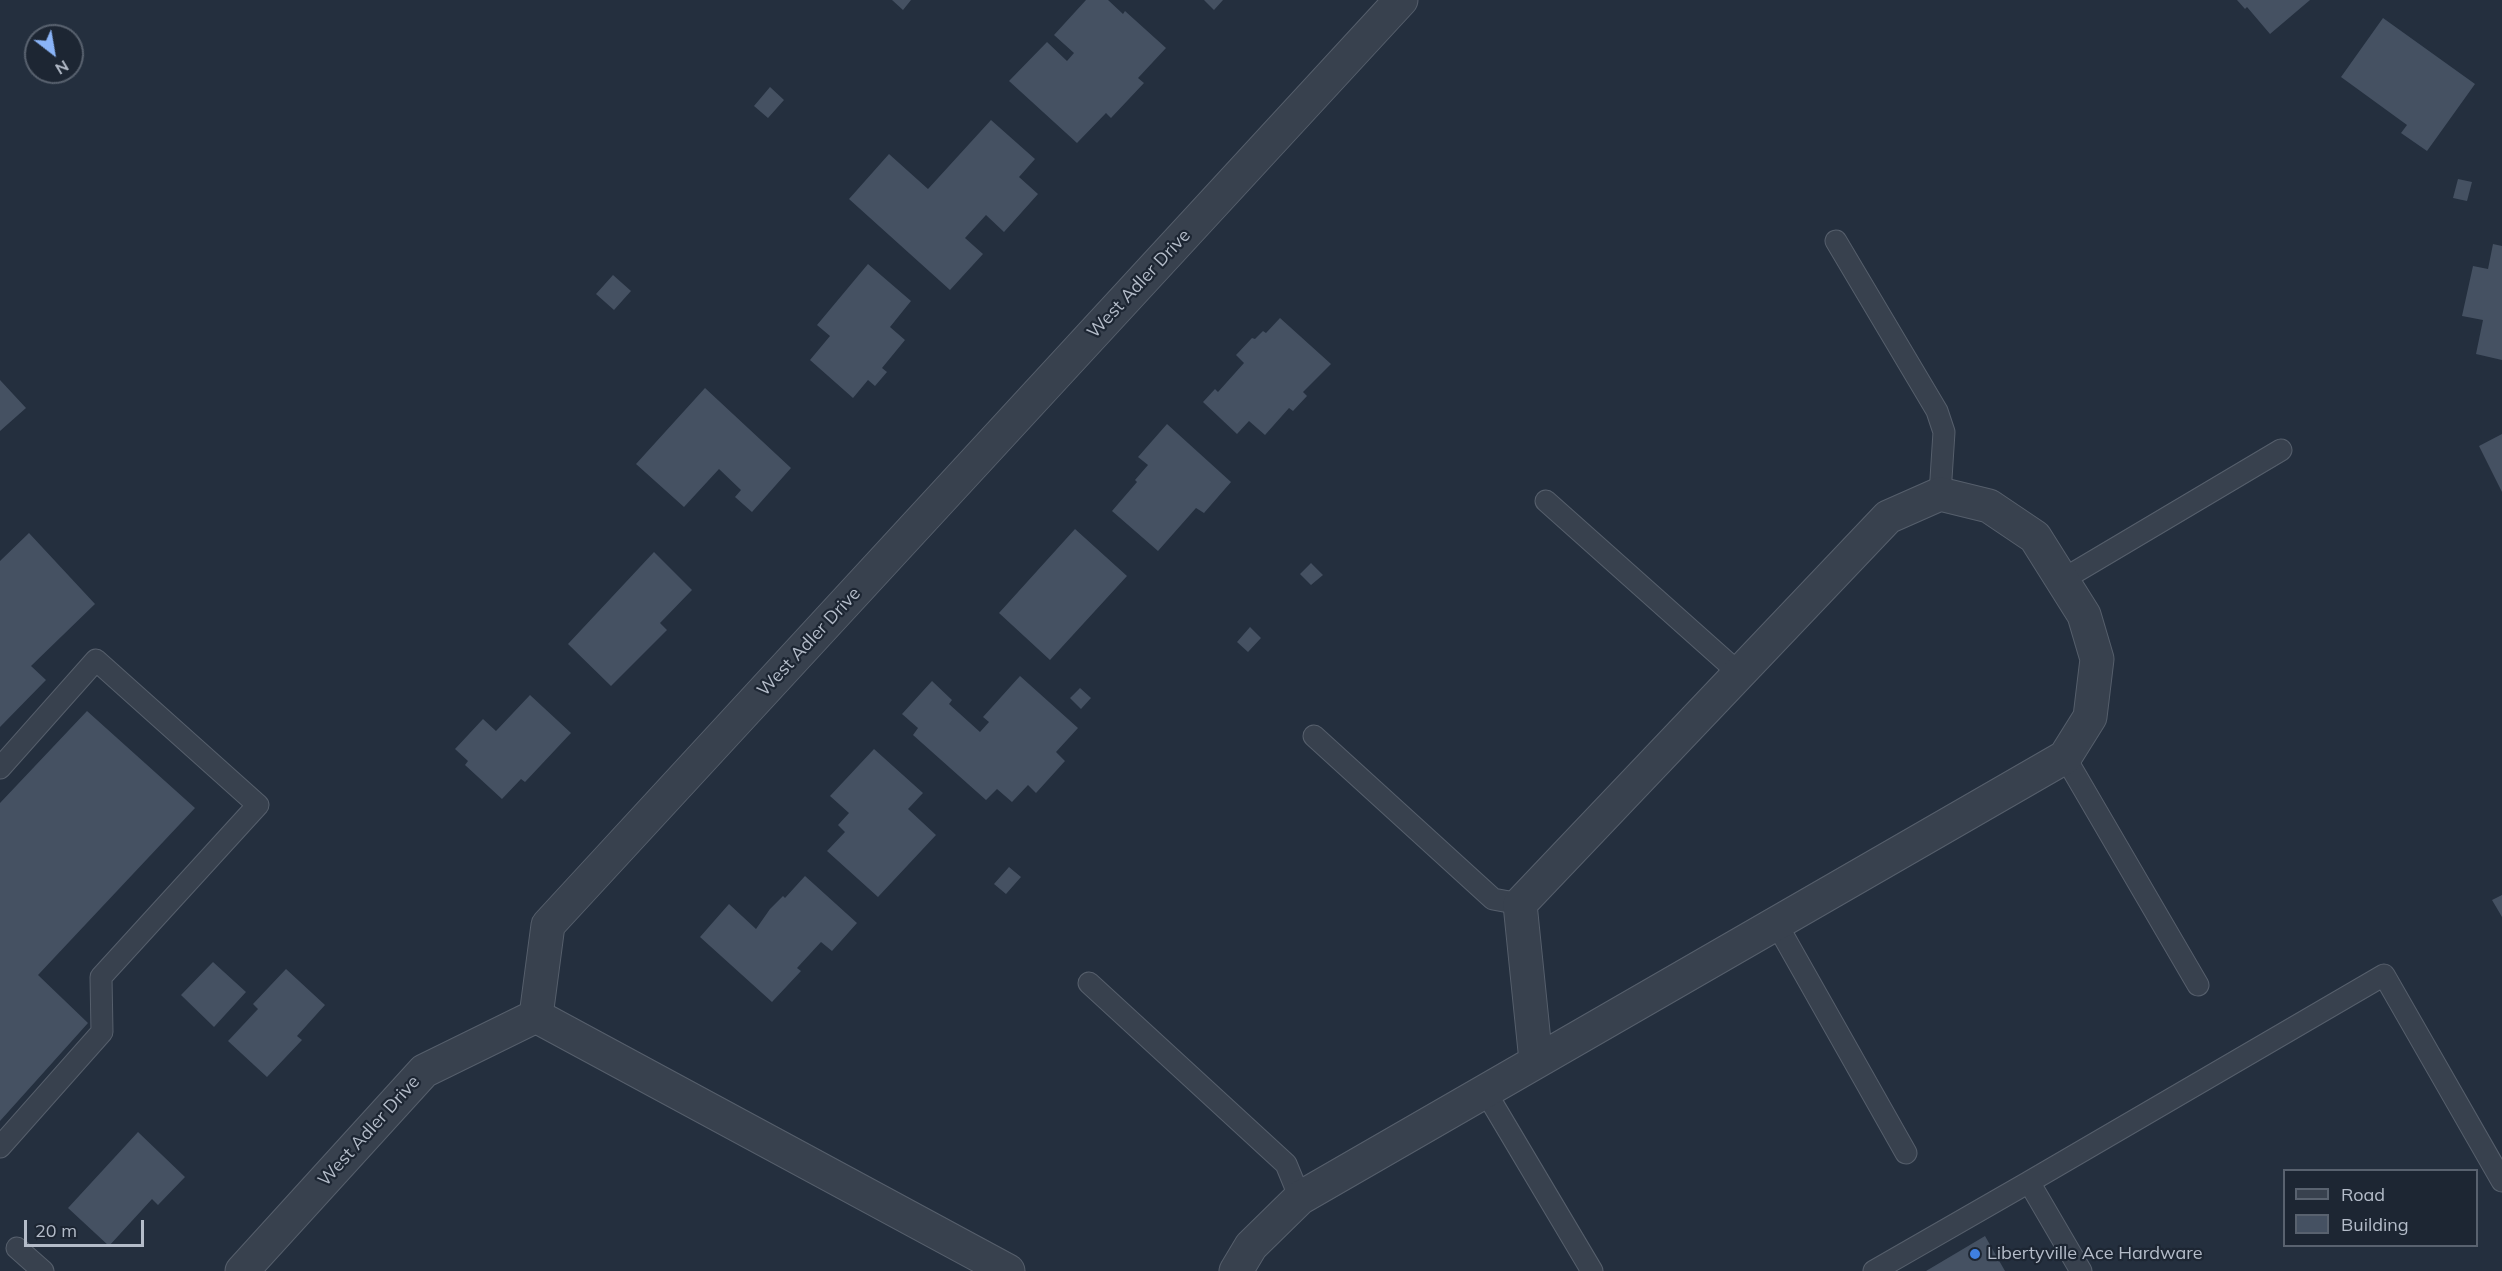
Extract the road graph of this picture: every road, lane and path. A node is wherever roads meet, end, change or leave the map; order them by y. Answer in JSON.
{"nodes":[{"id":1,"x":1401,"y":0,"type":"edge"},
{"id":2,"x":1836,"y":241,"type":"dead end"},
{"id":3,"x":2281,"y":450,"type":"dead end"},
{"id":4,"x":1940,"y":494,"type":"junction"},
{"id":5,"x":1546,"y":501,"type":"dead end"},
{"id":6,"x":2062,"y":580,"type":"junction"},
{"id":7,"x":1740,"y":674,"type":"junction"},
{"id":8,"x":1314,"y":736,"type":"dead end"},
{"id":9,"x":2065,"y":757,"type":"junction"},
{"id":10,"x":0,"y":768,"type":"edge"},
{"id":11,"x":1520,"y":904,"type":"junction"},
{"id":12,"x":1776,"y":923,"type":"junction"},
{"id":13,"x":1089,"y":984,"type":"dead end"},
{"id":14,"x":2198,"y":985,"type":"dead end"},
{"id":15,"x":536,"y":1016,"type":"junction"},
{"id":16,"x":1536,"y":1061,"type":"junction"},
{"id":17,"x":1485,"y":1091,"type":"junction"},
{"id":18,"x":0,"y":1147,"type":"edge"},
{"id":19,"x":1906,"y":1153,"type":"dead end"},
{"id":20,"x":2502,"y":1181,"type":"edge"},
{"id":21,"x":2029,"y":1182,"type":"junction"},
{"id":22,"x":1300,"y":1198,"type":"junction"},
{"id":23,"x":17,"y":1248,"type":"dead end"},
{"id":24,"x":43,"y":1271,"type":"edge"},
{"id":25,"x":242,"y":1271,"type":"edge"},
{"id":26,"x":1008,"y":1271,"type":"edge"},
{"id":27,"x":1236,"y":1271,"type":"edge"},
{"id":28,"x":1592,"y":1271,"type":"edge"},
{"id":29,"x":1874,"y":1271,"type":"edge"},
{"id":30,"x":2081,"y":1271,"type":"edge"}],
"edges":[{"from":1,"to":15,"type":"street","name":"West Adler Drive"},
{"from":2,"to":4,"type":"lane"},
{"from":3,"to":6,"type":"lane"},
{"from":4,"to":6,"type":"street"},
{"from":4,"to":7,"type":"street"},
{"from":5,"to":7,"type":"lane"},
{"from":6,"to":9,"type":"street"},
{"from":7,"to":11,"type":"street"},
{"from":8,"to":11,"type":"lane"},
{"from":9,"to":12,"type":"street"},
{"from":9,"to":14,"type":"lane"},
{"from":10,"to":18,"type":"lane"},
{"from":11,"to":16,"type":"street"},
{"from":12,"to":16,"type":"street"},
{"from":12,"to":19,"type":"lane"},
{"from":13,"to":22,"type":"lane"},
{"from":15,"to":25,"type":"street","name":"West Adler Drive"},
{"from":15,"to":26,"type":"street"},
{"from":16,"to":17,"type":"street"},
{"from":17,"to":22,"type":"street"},
{"from":17,"to":28,"type":"lane"},
{"from":20,"to":21,"type":"lane"},
{"from":21,"to":29,"type":"lane"},
{"from":21,"to":30,"type":"lane"},
{"from":22,"to":27,"type":"street"},
{"from":23,"to":24,"type":"lane"}]}
